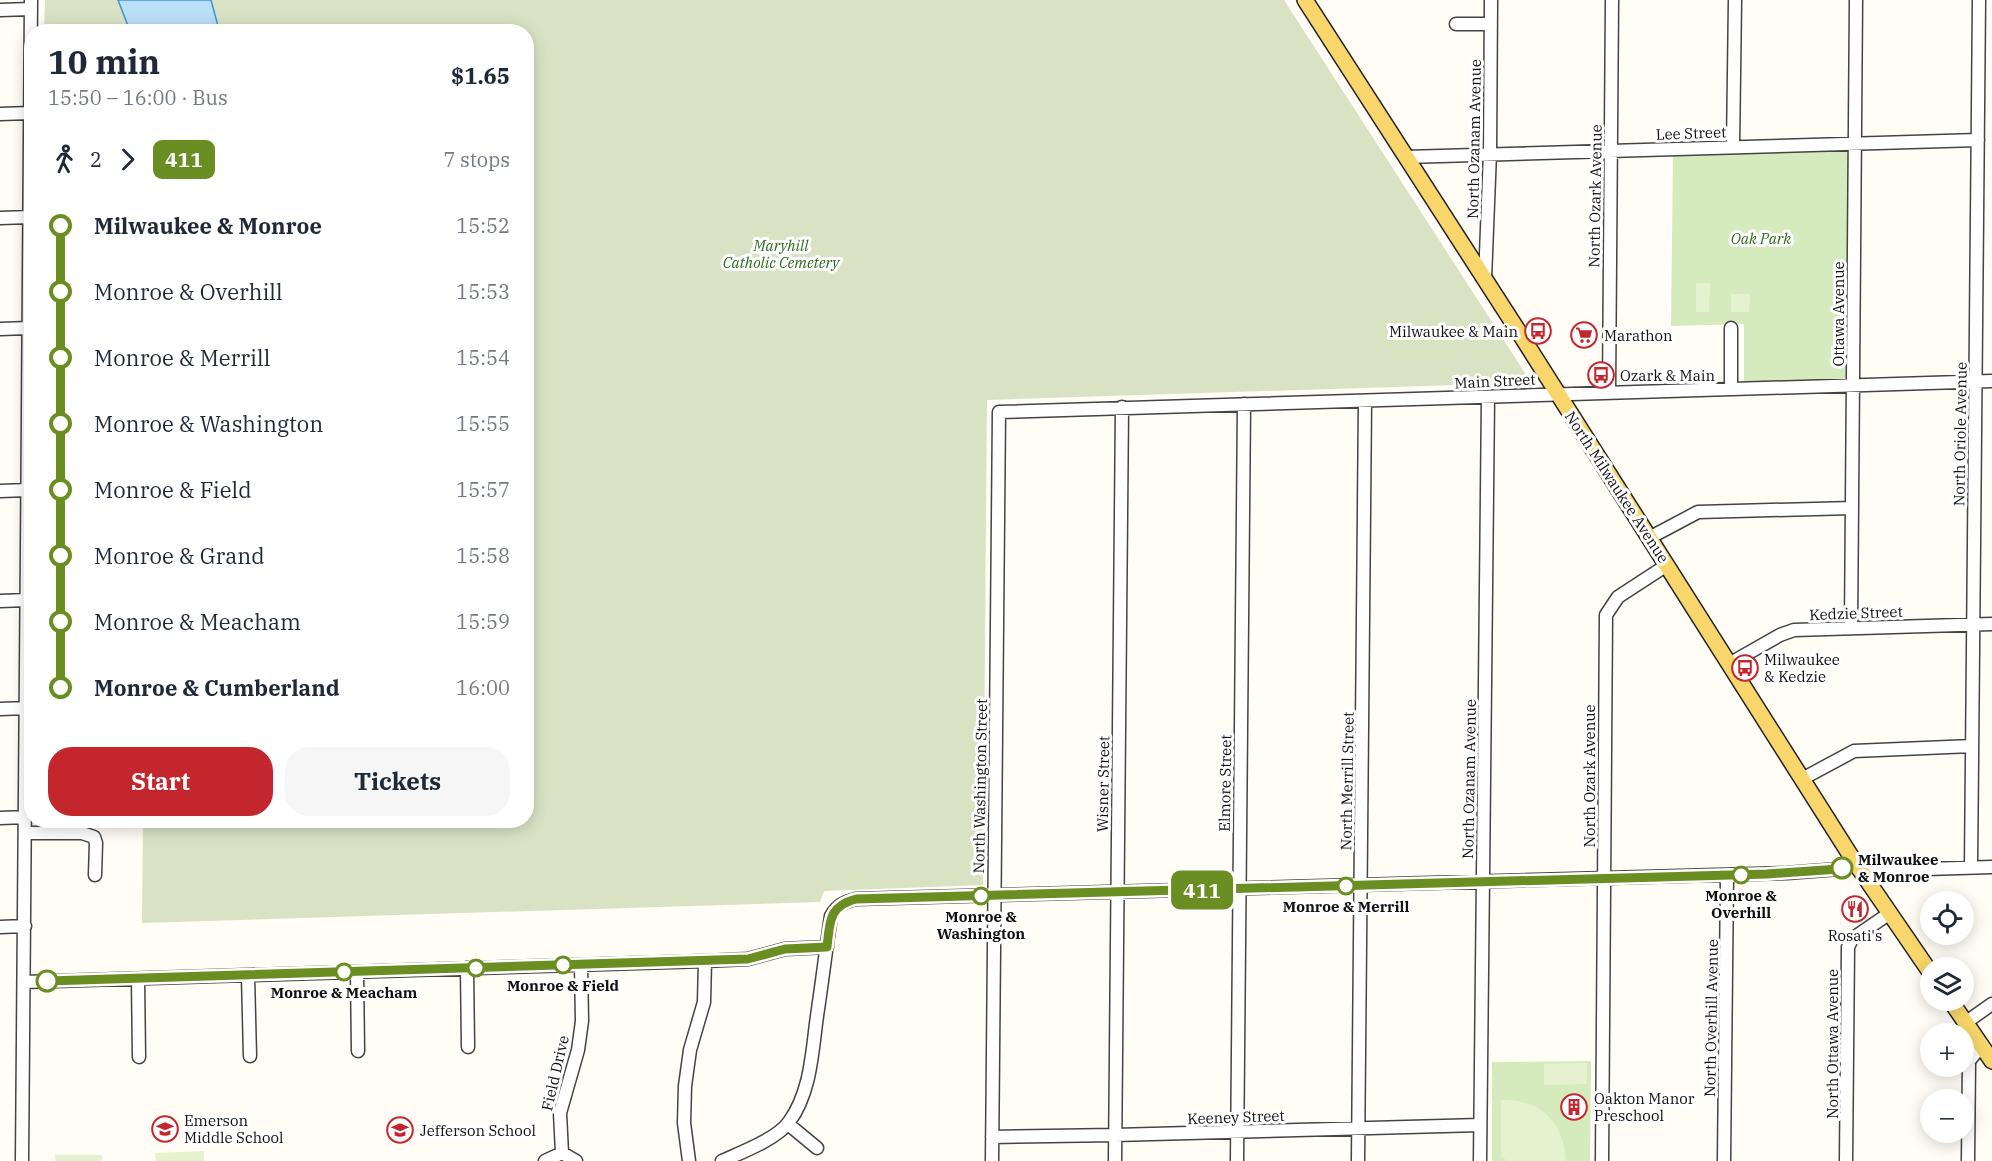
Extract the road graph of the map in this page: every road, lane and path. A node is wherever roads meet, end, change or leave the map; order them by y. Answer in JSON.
{"nodes":[{"id":1,"x":1305,"y":0,"type":"edge"},
{"id":2,"x":1491,"y":0,"type":"edge"},
{"id":3,"x":1612,"y":0,"type":"edge"},
{"id":4,"x":1736,"y":0,"type":"edge"},
{"id":5,"x":1856,"y":0,"type":"edge"},
{"id":6,"x":1979,"y":0,"type":"edge"},
{"id":7,"x":31,"y":5,"type":"edge"},
{"id":8,"x":0,"y":10,"type":"edge"},
{"id":9,"x":31,"y":24,"type":"edge"},
{"id":10,"x":1456,"y":24,"type":"dead end"},
{"id":11,"x":1491,"y":24,"type":"junction"},
{"id":12,"x":24,"y":113,"type":"edge"},
{"id":13,"x":0,"y":114,"type":"edge"},
{"id":14,"x":1978,"y":140,"type":"junction"},
{"id":15,"x":1855,"y":143,"type":"junction"},
{"id":16,"x":1733,"y":147,"type":"junction"},
{"id":17,"x":1611,"y":150,"type":"junction"},
{"id":18,"x":1490,"y":153,"type":"junction"},
{"id":19,"x":1406,"y":157,"type":"junction"},
{"id":20,"x":0,"y":218,"type":"edge"},
{"id":21,"x":24,"y":218,"type":"edge"},
{"id":22,"x":1485,"y":279,"type":"junction"},
{"id":23,"x":24,"y":328,"type":"edge"},
{"id":24,"x":1731,"y":328,"type":"dead end"},
{"id":25,"x":0,"y":329,"type":"edge"},
{"id":26,"x":1976,"y":381,"type":"junction"},
{"id":27,"x":1992,"y":381,"type":"edge"},
{"id":28,"x":1853,"y":385,"type":"junction"},
{"id":29,"x":1731,"y":388,"type":"junction"},
{"id":30,"x":1608,"y":392,"type":"junction"},
{"id":31,"x":1557,"y":393,"type":"junction"},
{"id":32,"x":1488,"y":397,"type":"junction"},
{"id":33,"x":1365,"y":401,"type":"junction"},
{"id":34,"x":1244,"y":404,"type":"junction"},
{"id":35,"x":1122,"y":407,"type":"junction"},
{"id":36,"x":999,"y":412,"type":"joint"},
{"id":37,"x":24,"y":490,"type":"edge"},
{"id":38,"x":0,"y":491,"type":"edge"},
{"id":39,"x":1852,"y":508,"type":"junction"},
{"id":40,"x":1650,"y":538,"type":"junction"},
{"id":41,"x":1667,"y":566,"type":"junction"},
{"id":42,"x":24,"y":600,"type":"edge"},
{"id":43,"x":0,"y":601,"type":"edge"},
{"id":44,"x":1992,"y":624,"type":"edge"},
{"id":45,"x":1973,"y":625,"type":"junction"},
{"id":46,"x":1851,"y":628,"type":"junction"},
{"id":47,"x":1729,"y":664,"type":"junction"},
{"id":48,"x":24,"y":708,"type":"edge"},
{"id":49,"x":0,"y":709,"type":"edge"},
{"id":50,"x":1972,"y":746,"type":"junction"},
{"id":51,"x":1802,"y":779,"type":"junction"},
{"id":52,"x":24,"y":817,"type":"edge"},
{"id":53,"x":0,"y":818,"type":"edge"},
{"id":54,"x":26,"y":828,"type":"edge"},
{"id":55,"x":26,"y":832,"type":"junction"},
{"id":56,"x":1857,"y":866,"type":"junction"},
{"id":57,"x":1971,"y":867,"type":"junction"},
{"id":58,"x":1992,"y":867,"type":"edge"},
{"id":59,"x":95,"y":875,"type":"dead end"},
{"id":60,"x":1727,"y":875,"type":"junction"},
{"id":61,"x":1604,"y":879,"type":"junction"},
{"id":62,"x":1483,"y":882,"type":"junction"},
{"id":63,"x":1361,"y":885,"type":"junction"},
{"id":64,"x":1239,"y":889,"type":"junction"},
{"id":65,"x":1117,"y":893,"type":"junction"},
{"id":66,"x":994,"y":896,"type":"junction"},
{"id":67,"x":1890,"y":913,"type":"junction"},
{"id":68,"x":25,"y":926,"type":"junction"},
{"id":69,"x":0,"y":927,"type":"edge"},
{"id":70,"x":827,"y":947,"type":"junction"},
{"id":71,"x":1920,"y":957,"type":"edge"},
{"id":72,"x":705,"y":961,"type":"junction"},
{"id":73,"x":581,"y":965,"type":"junction"},
{"id":74,"x":467,"y":968,"type":"junction"},
{"id":75,"x":357,"y":972,"type":"junction"},
{"id":76,"x":248,"y":976,"type":"junction"},
{"id":77,"x":138,"y":979,"type":"junction"},
{"id":78,"x":24,"y":982,"type":"junction"},
{"id":79,"x":1992,"y":1005,"type":"edge"},
{"id":80,"x":1957,"y":1011,"type":"edge"},
{"id":81,"x":1965,"y":1023,"type":"joint"},
{"id":82,"x":1974,"y":1036,"type":"edge"},
{"id":83,"x":1981,"y":1046,"type":"junction"},
{"id":84,"x":468,"y":1047,"type":"dead end"},
{"id":85,"x":358,"y":1052,"type":"dead end"},
{"id":86,"x":250,"y":1056,"type":"dead end"},
{"id":87,"x":139,"y":1057,"type":"dead end"},
{"id":88,"x":1992,"y":1061,"type":"edge"},
{"id":89,"x":788,"y":1124,"type":"junction"},
{"id":90,"x":1480,"y":1125,"type":"junction"},
{"id":91,"x":1358,"y":1128,"type":"junction"},
{"id":92,"x":1237,"y":1132,"type":"junction"},
{"id":93,"x":1115,"y":1135,"type":"junction"},
{"id":94,"x":992,"y":1137,"type":"junction"},
{"id":95,"x":817,"y":1148,"type":"dead end"},
{"id":96,"x":562,"y":1153,"type":"junction"},
{"id":97,"x":22,"y":1161,"type":"edge"},
{"id":98,"x":545,"y":1161,"type":"edge"},
{"id":99,"x":576,"y":1161,"type":"edge"},
{"id":100,"x":689,"y":1161,"type":"edge"},
{"id":101,"x":722,"y":1161,"type":"edge"},
{"id":102,"x":992,"y":1161,"type":"edge"},
{"id":103,"x":1114,"y":1161,"type":"edge"},
{"id":104,"x":1237,"y":1161,"type":"edge"},
{"id":105,"x":1358,"y":1161,"type":"edge"},
{"id":106,"x":1480,"y":1161,"type":"edge"},
{"id":107,"x":1602,"y":1161,"type":"edge"},
{"id":108,"x":1724,"y":1161,"type":"edge"},
{"id":109,"x":1846,"y":1161,"type":"edge"},
{"id":110,"x":1968,"y":1161,"type":"edge"}],
"edges":[{"from":1,"to":19,"type":"main road","name":"North Milwaukee Avenue"},
{"from":2,"to":11,"type":"street","name":"North Ozanam Avenue"},
{"from":3,"to":17,"type":"street","name":"North Ozark Avenue"},
{"from":4,"to":16,"type":"street"},
{"from":5,"to":15,"type":"street","name":"Ottawa Avenue"},
{"from":6,"to":14,"type":"street","name":"North Oriole Avenue"},
{"from":7,"to":8,"type":"street"},
{"from":7,"to":9,"type":"street"},
{"from":10,"to":11,"type":"street"},
{"from":11,"to":18,"type":"street","name":"North Ozanam Avenue"},
{"from":12,"to":13,"type":"street"},
{"from":14,"to":15,"type":"street","name":"Lee Street"},
{"from":14,"to":26,"type":"street","name":"North Oriole Avenue"},
{"from":15,"to":16,"type":"street","name":"Lee Street"},
{"from":15,"to":28,"type":"street","name":"Ottawa Avenue"},
{"from":16,"to":17,"type":"street","name":"Lee Street"},
{"from":17,"to":18,"type":"street","name":"Lee Street"},
{"from":17,"to":30,"type":"street","name":"North Ozark Avenue"},
{"from":18,"to":19,"type":"street","name":"Lee Street"},
{"from":18,"to":22,"type":"street","name":"North Ozanam Avenue"},
{"from":19,"to":22,"type":"main road","name":"North Milwaukee Avenue"},
{"from":20,"to":21,"type":"street"},
{"from":22,"to":31,"type":"main road","name":"North Milwaukee Avenue"},
{"from":23,"to":25,"type":"street"},
{"from":24,"to":29,"type":"street"},
{"from":26,"to":27,"type":"street","name":"Main Street"},
{"from":26,"to":28,"type":"street","name":"Main Street"},
{"from":26,"to":45,"type":"street","name":"North Oriole Avenue"},
{"from":28,"to":29,"type":"street","name":"Main Street"},
{"from":28,"to":39,"type":"street","name":"Ottawa Avenue"},
{"from":29,"to":30,"type":"street","name":"Main Street"},
{"from":30,"to":31,"type":"street","name":"Main Street"},
{"from":31,"to":32,"type":"street","name":"Main Street"},
{"from":31,"to":40,"type":"main road","name":"North Milwaukee Avenue"},
{"from":32,"to":33,"type":"street","name":"Main Street"},
{"from":32,"to":62,"type":"street","name":"North Ozanam Avenue"},
{"from":33,"to":34,"type":"street","name":"Main Street"},
{"from":33,"to":63,"type":"street","name":"North Merrill Street"},
{"from":34,"to":35,"type":"street","name":"Main Street"},
{"from":34,"to":64,"type":"street","name":"Elmore Street"},
{"from":35,"to":36,"type":"street","name":"Main Street"},
{"from":35,"to":65,"type":"street","name":"Wisner Street"},
{"from":36,"to":66,"type":"street","name":"North Washington Street"},
{"from":37,"to":38,"type":"street"},
{"from":39,"to":40,"type":"street"},
{"from":39,"to":46,"type":"street","name":"Ottawa Avenue"},
{"from":40,"to":41,"type":"main road","name":"North Milwaukee Avenue"},
{"from":41,"to":47,"type":"main road","name":"North Milwaukee Avenue"},
{"from":41,"to":61,"type":"street","name":"North Ozark Avenue"},
{"from":42,"to":43,"type":"street"},
{"from":44,"to":45,"type":"street","name":"Kedzie Street"},
{"from":45,"to":46,"type":"street","name":"Kedzie Street"},
{"from":45,"to":50,"type":"street","name":"North Oriole Avenue"},
{"from":46,"to":47,"type":"street","name":"Kedzie Street"},
{"from":47,"to":51,"type":"main road","name":"North Milwaukee Avenue"},
{"from":48,"to":49,"type":"street"},
{"from":50,"to":51,"type":"street"},
{"from":50,"to":57,"type":"street","name":"North Oriole Avenue"},
{"from":51,"to":56,"type":"main road","name":"North Milwaukee Avenue"},
{"from":52,"to":53,"type":"street"},
{"from":54,"to":55,"type":"street"},
{"from":55,"to":59,"type":"street"},
{"from":55,"to":68,"type":"street"},
{"from":56,"to":57,"type":"street"},
{"from":56,"to":60,"type":"street"},
{"from":56,"to":67,"type":"main road","name":"North Milwaukee Avenue"},
{"from":57,"to":58,"type":"street"},
{"from":60,"to":61,"type":"street"},
{"from":60,"to":108,"type":"street","name":"North Overhill Avenue"},
{"from":61,"to":62,"type":"street"},
{"from":61,"to":107,"type":"street","name":"North Ozark Avenue"},
{"from":62,"to":63,"type":"street"},
{"from":62,"to":90,"type":"street","name":"North Ozanam Avenue"},
{"from":63,"to":64,"type":"street"},
{"from":63,"to":91,"type":"street","name":"North Merrill Street"},
{"from":64,"to":65,"type":"street"},
{"from":64,"to":92,"type":"street","name":"Elmore Street"},
{"from":65,"to":66,"type":"street"},
{"from":65,"to":93,"type":"street","name":"Wisner Street"},
{"from":66,"to":70,"type":"street"},
{"from":66,"to":94,"type":"street","name":"North Washington Street"},
{"from":67,"to":71,"type":"main road","name":"North Milwaukee Avenue"},
{"from":67,"to":109,"type":"street","name":"North Ottawa Avenue"},
{"from":68,"to":69,"type":"street"},
{"from":68,"to":78,"type":"street"},
{"from":70,"to":72,"type":"street"},
{"from":70,"to":89,"type":"street"},
{"from":72,"to":73,"type":"street"},
{"from":72,"to":100,"type":"street"},
{"from":73,"to":74,"type":"street"},
{"from":73,"to":96,"type":"street","name":"Field Drive"},
{"from":74,"to":75,"type":"street"},
{"from":74,"to":84,"type":"street"},
{"from":75,"to":76,"type":"street"},
{"from":75,"to":85,"type":"street"},
{"from":76,"to":77,"type":"street"},
{"from":76,"to":86,"type":"street"},
{"from":77,"to":78,"type":"street"},
{"from":77,"to":87,"type":"street"},
{"from":78,"to":97,"type":"street"},
{"from":79,"to":81,"type":"street"},
{"from":80,"to":81,"type":"main road"},
{"from":82,"to":83,"type":"main road"},
{"from":83,"to":88,"type":"main road"},
{"from":83,"to":110,"type":"street"},
{"from":89,"to":95,"type":"street"},
{"from":89,"to":101,"type":"street"},
{"from":90,"to":91,"type":"street","name":"Keeney Street"},
{"from":90,"to":106,"type":"street","name":"North Ozanam Avenue"},
{"from":91,"to":92,"type":"street","name":"Keeney Street"},
{"from":91,"to":105,"type":"street","name":"North Merrill Street"},
{"from":92,"to":93,"type":"street","name":"Keeney Street"},
{"from":92,"to":104,"type":"street","name":"Elmore Street"},
{"from":93,"to":94,"type":"street","name":"Keeney Street"},
{"from":93,"to":103,"type":"street","name":"Wisner Street"},
{"from":94,"to":102,"type":"street","name":"North Washington Street"},
{"from":96,"to":98,"type":"street"},
{"from":96,"to":99,"type":"street"}]}
